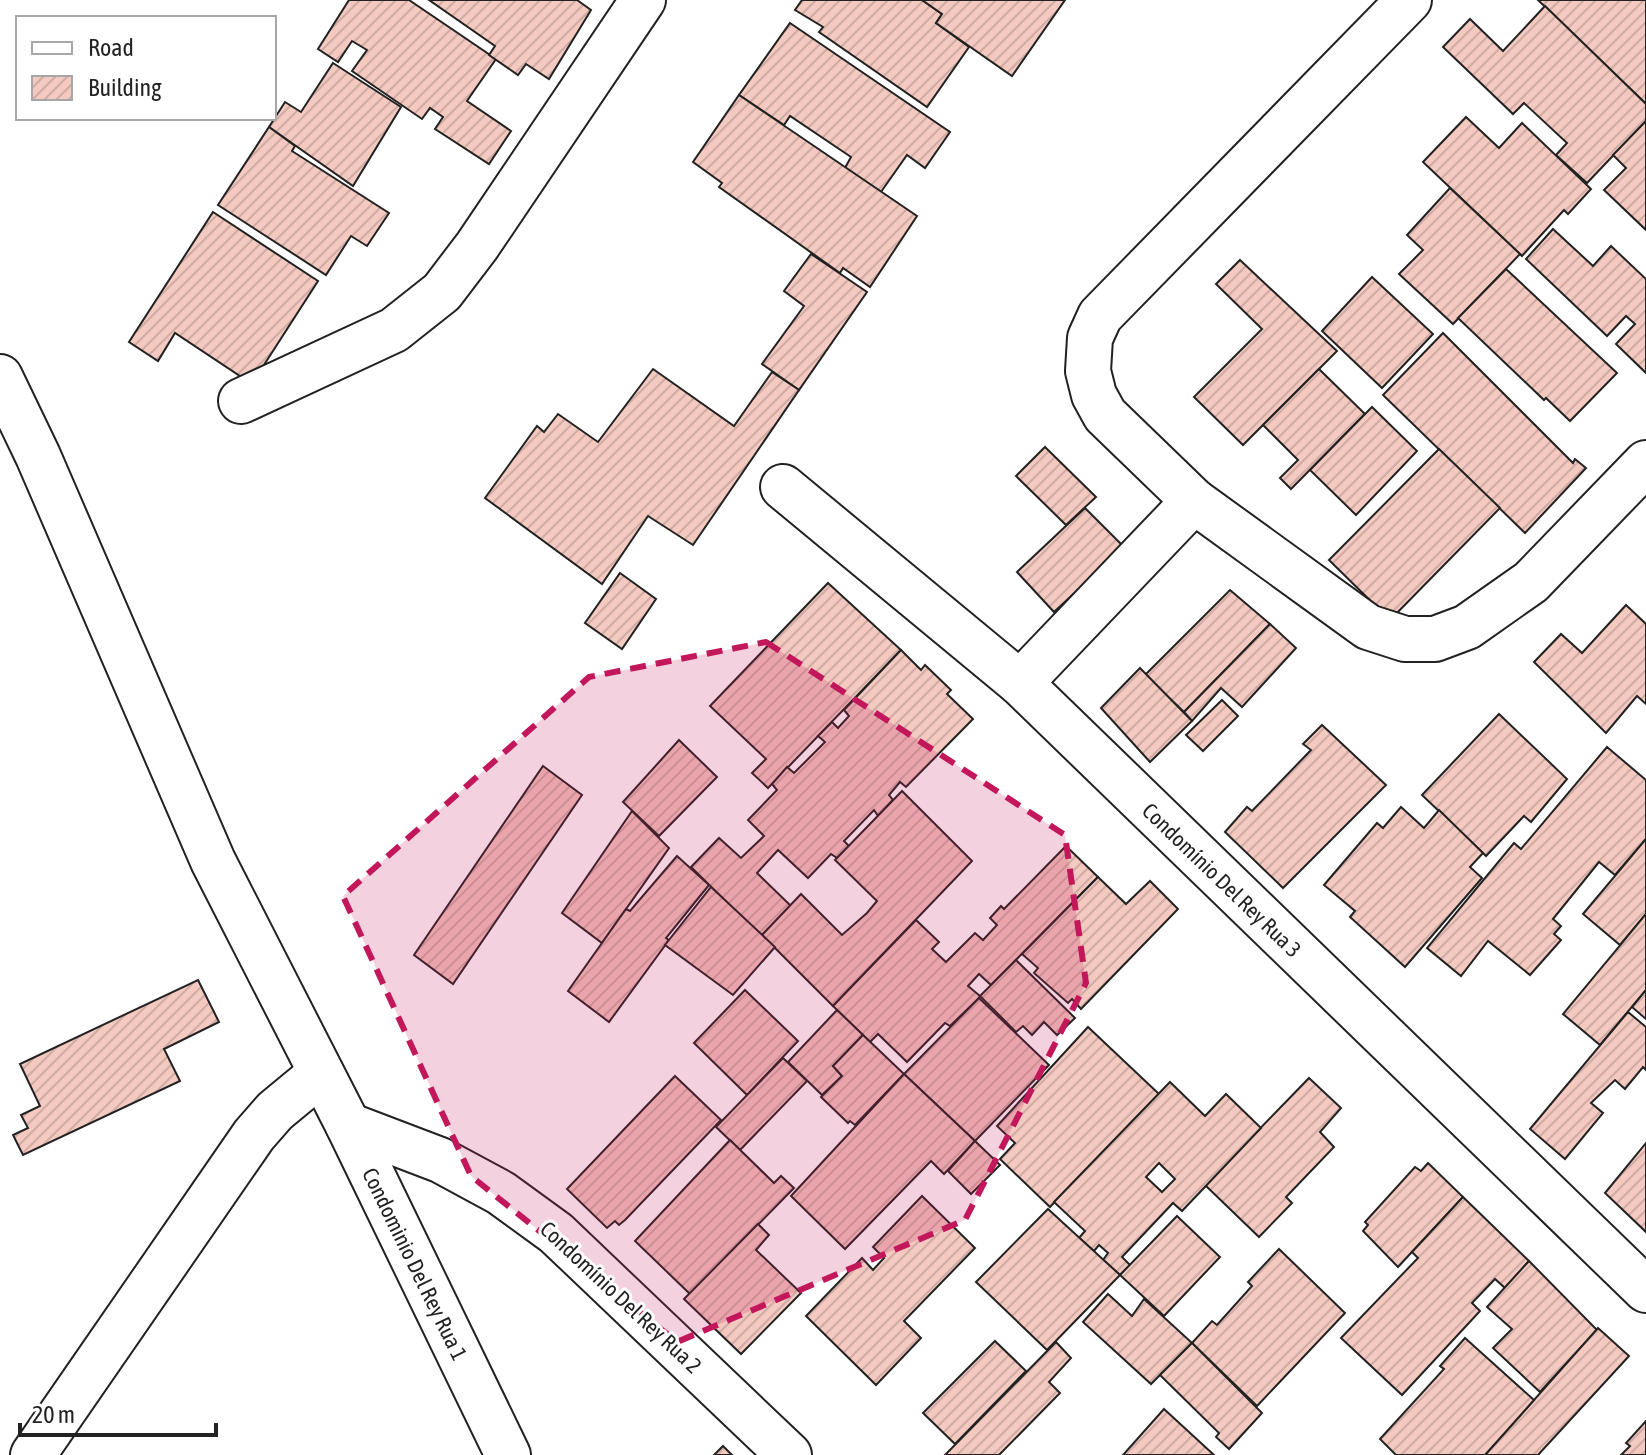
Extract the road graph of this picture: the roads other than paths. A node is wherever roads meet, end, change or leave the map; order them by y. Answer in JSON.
{"nodes":[{"id":1,"x":643,"y":0,"type":"edge"},
{"id":2,"x":1409,"y":0,"type":"edge"},
{"id":3,"x":0,"y":377,"type":"edge"},
{"id":4,"x":241,"y":401,"type":"dead end"},
{"id":5,"x":1646,"y":463,"type":"edge"},
{"id":6,"x":783,"y":487,"type":"dead end"},
{"id":7,"x":1194,"y":501,"type":"junction"},
{"id":8,"x":1020,"y":683,"type":"junction"},
{"id":9,"x":321,"y":1073,"type":"junction"},
{"id":10,"x":348,"y":1125,"type":"junction"},
{"id":11,"x":1646,"y":1290,"type":"edge"},
{"id":12,"x":33,"y":1455,"type":"edge"},
{"id":13,"x":508,"y":1455,"type":"edge"},
{"id":14,"x":789,"y":1455,"type":"edge"}],
"edges":[{"from":1,"to":4,"type":"street"},
{"from":2,"to":7,"type":"street"},
{"from":3,"to":9,"type":"street","name":"Condominio Del Rey Rua 1"},
{"from":5,"to":7,"type":"street"},
{"from":6,"to":8,"type":"street","name":"Condomínio Del Rey Rua 3"},
{"from":7,"to":8,"type":"street"},
{"from":8,"to":11,"type":"street","name":"Condomínio Del Rey Rua 3"},
{"from":9,"to":10,"type":"street","name":"Condominio Del Rey Rua 1"},
{"from":9,"to":12,"type":"street"},
{"from":10,"to":13,"type":"street","name":"Condominio Del Rey Rua 1"},
{"from":10,"to":14,"type":"street","name":"Condomínio Del Rey Rua 2"}]}
